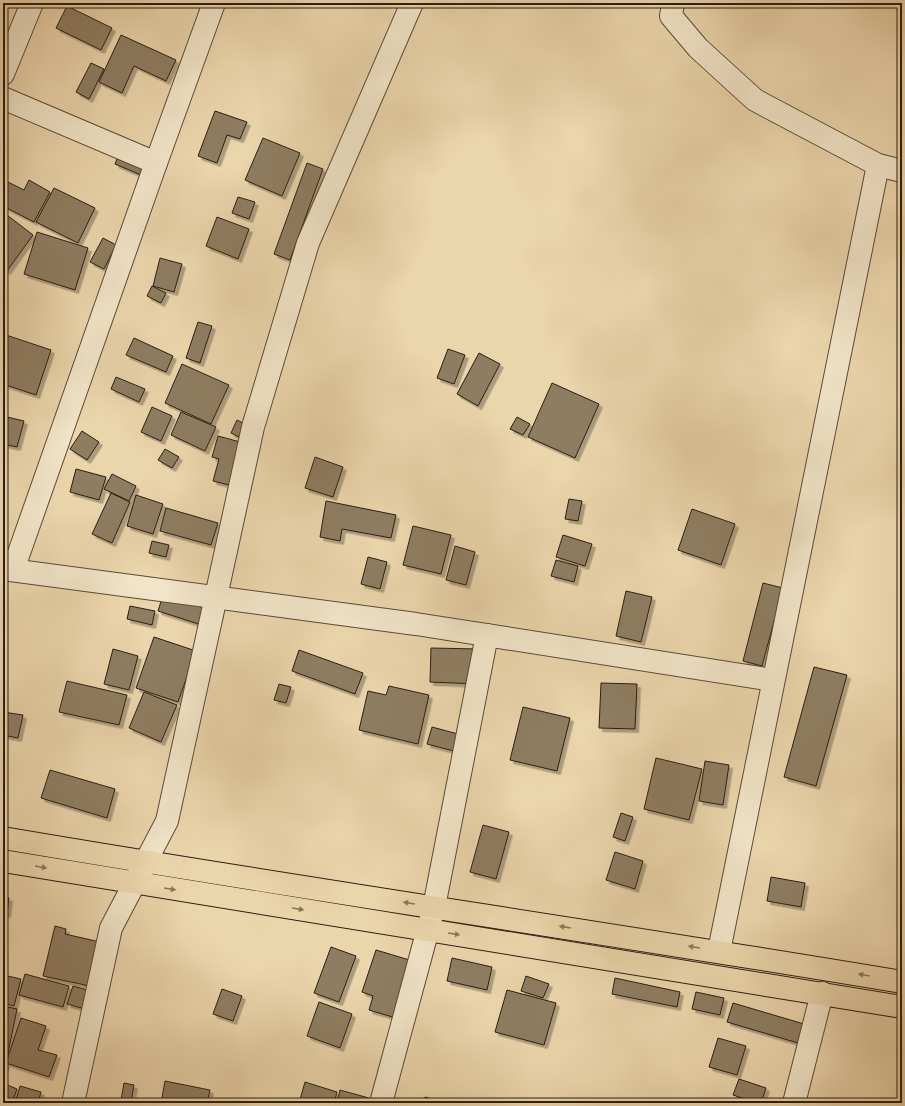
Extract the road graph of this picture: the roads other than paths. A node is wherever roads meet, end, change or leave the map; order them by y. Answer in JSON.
{"nodes":[{"id":1,"x":32,"y":3,"type":"edge"},
{"id":2,"x":214,"y":3,"type":"edge"},
{"id":3,"x":412,"y":3,"type":"edge"},
{"id":4,"x":673,"y":3,"type":"edge"},
{"id":5,"x":3,"y":74,"type":"edge"},
{"id":6,"x":3,"y":98,"type":"edge"},
{"id":7,"x":156,"y":163,"type":"junction"},
{"id":8,"x":878,"y":165,"type":"junction"},
{"id":9,"x":902,"y":171,"type":"edge"},
{"id":10,"x":8,"y":570,"type":"edge"},
{"id":11,"x":216,"y":598,"type":"junction"},
{"id":12,"x":487,"y":635,"type":"junction"},
{"id":13,"x":773,"y":680,"type":"junction"},
{"id":14,"x":3,"y":838,"type":"edge"},
{"id":15,"x":3,"y":861,"type":"edge"},
{"id":16,"x":145,"y":862,"type":"junction"},
{"id":17,"x":134,"y":883,"type":"junction"},
{"id":18,"x":434,"y":907,"type":"junction"},
{"id":19,"x":428,"y":930,"type":"junction"},
{"id":20,"x":719,"y":951,"type":"junction"},
{"id":21,"x":902,"y":982,"type":"edge"},
{"id":22,"x":822,"y":993,"type":"junction"},
{"id":23,"x":902,"y":1007,"type":"edge"},
{"id":24,"x":73,"y":1103,"type":"edge"},
{"id":25,"x":382,"y":1103,"type":"edge"},
{"id":26,"x":794,"y":1103,"type":"edge"}],
"edges":[{"from":1,"to":5,"type":"street"},
{"from":2,"to":7,"type":"street"},
{"from":3,"to":11,"type":"street"},
{"from":4,"to":8,"type":"street"},
{"from":6,"to":7,"type":"street"},
{"from":7,"to":10,"type":"street"},
{"from":8,"to":9,"type":"street"},
{"from":8,"to":13,"type":"street"},
{"from":10,"to":11,"type":"street"},
{"from":11,"to":12,"type":"street"},
{"from":11,"to":16,"type":"street"},
{"from":12,"to":13,"type":"street"},
{"from":12,"to":18,"type":"street"},
{"from":13,"to":20,"type":"street"},
{"from":14,"to":16,"type":"main road"},
{"from":15,"to":17,"type":"main road","one_way":true},
{"from":16,"to":17,"type":"street"},
{"from":18,"to":16,"type":"main road","one_way":true},
{"from":17,"to":19,"type":"main road","one_way":true},
{"from":17,"to":24,"type":"street"},
{"from":18,"to":19,"type":"street"},
{"from":20,"to":18,"type":"main road","one_way":true},
{"from":19,"to":22,"type":"main road","one_way":true},
{"from":19,"to":25,"type":"street"},
{"from":21,"to":20,"type":"main road","one_way":true},
{"from":22,"to":23,"type":"main road"},
{"from":22,"to":26,"type":"street"}]}
